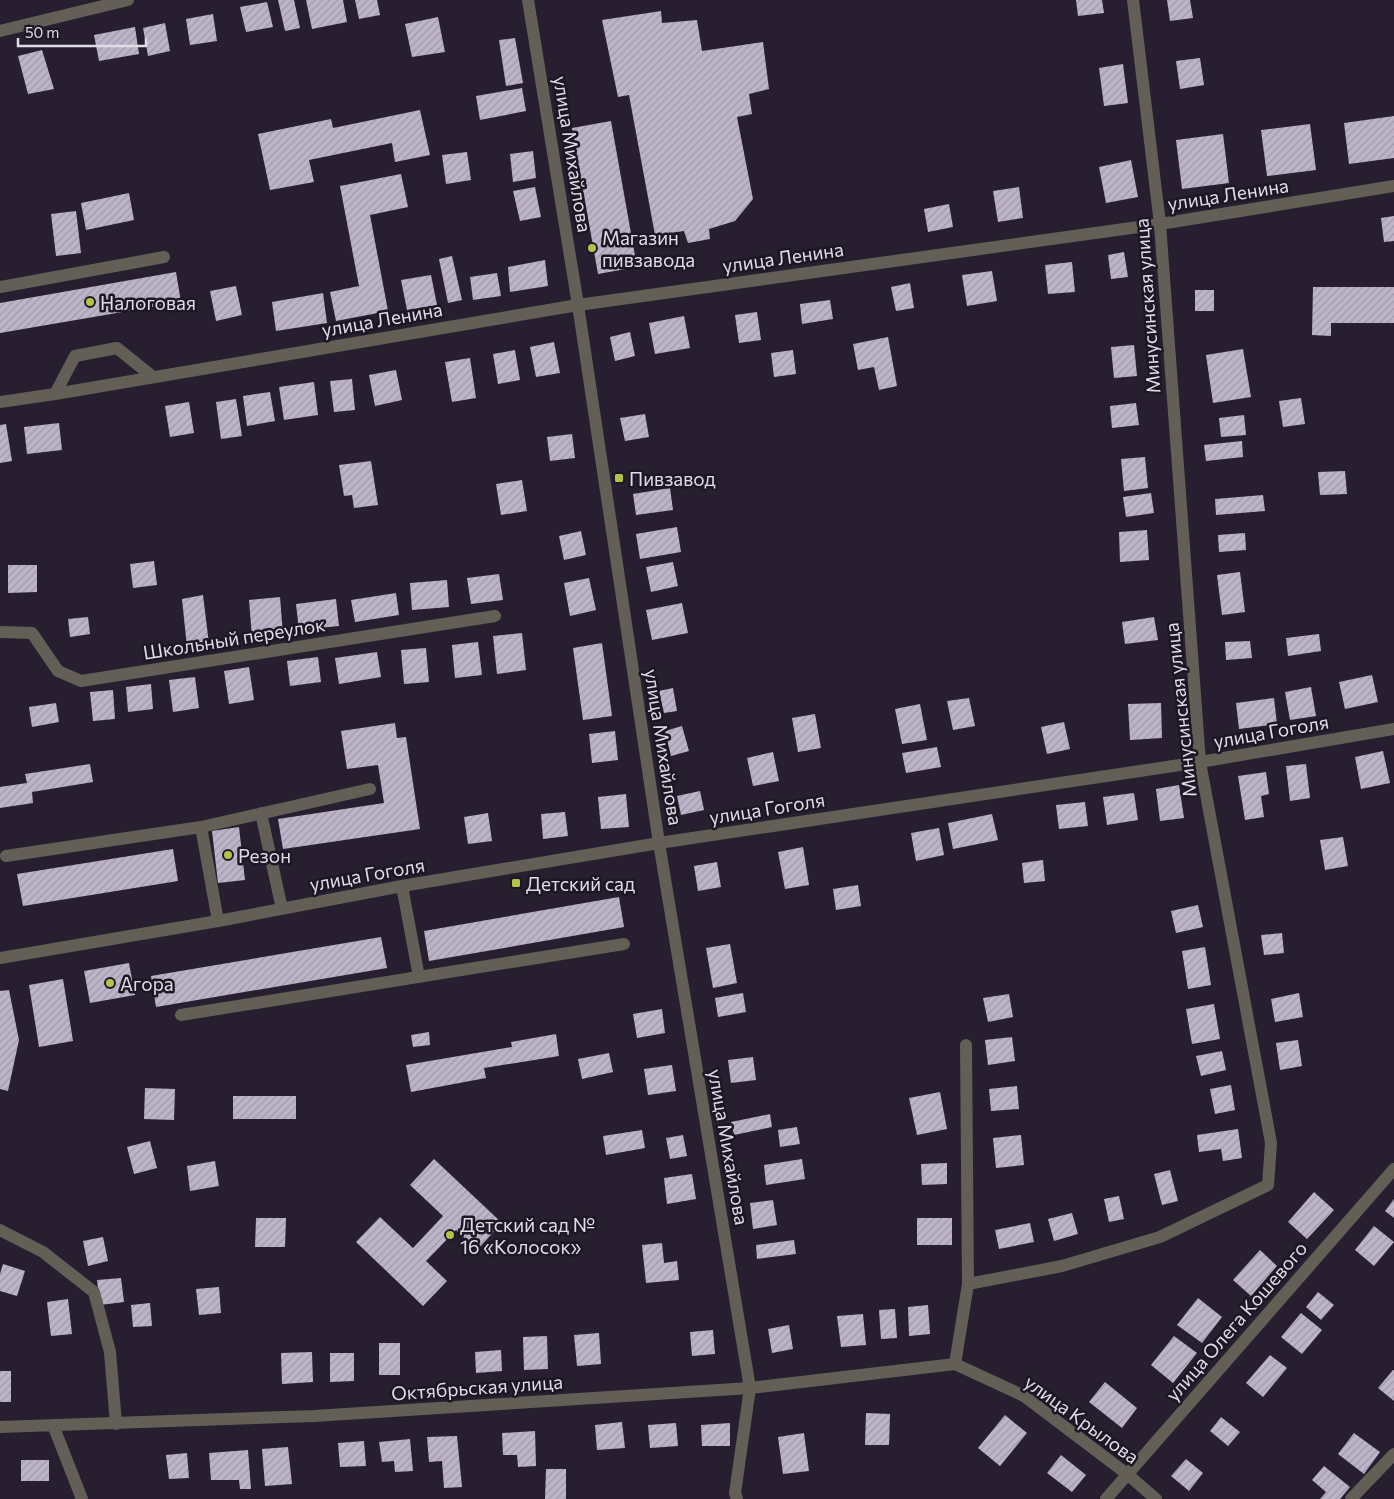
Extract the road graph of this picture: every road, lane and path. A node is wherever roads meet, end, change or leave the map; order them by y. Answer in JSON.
{"nodes":[{"id":1,"x":128,"y":0,"type":"edge"},
{"id":2,"x":528,"y":0,"type":"edge"},
{"id":3,"x":1133,"y":0,"type":"edge"},
{"id":4,"x":0,"y":31,"type":"edge"},
{"id":5,"x":1394,"y":186,"type":"edge"},
{"id":6,"x":1160,"y":224,"type":"junction"},
{"id":7,"x":164,"y":257,"type":"dead end"},
{"id":8,"x":0,"y":287,"type":"edge"},
{"id":9,"x":578,"y":305,"type":"junction"},
{"id":10,"x":153,"y":377,"type":"junction"},
{"id":11,"x":56,"y":394,"type":"junction"},
{"id":12,"x":0,"y":402,"type":"edge"},
{"id":13,"x":495,"y":616,"type":"dead end"},
{"id":14,"x":0,"y":632,"type":"edge"},
{"id":15,"x":1394,"y":729,"type":"edge"},
{"id":16,"x":1200,"y":762,"type":"junction"},
{"id":17,"x":370,"y":790,"type":"dead end"},
{"id":18,"x":261,"y":813,"type":"junction"},
{"id":19,"x":201,"y":827,"type":"junction"},
{"id":20,"x":659,"y":843,"type":"junction"},
{"id":21,"x":6,"y":856,"type":"dead end"},
{"id":22,"x":402,"y":886,"type":"junction"},
{"id":23,"x":282,"y":909,"type":"junction"},
{"id":24,"x":218,"y":921,"type":"junction"},
{"id":25,"x":624,"y":944,"type":"dead end"},
{"id":26,"x":0,"y":958,"type":"edge"},
{"id":27,"x":419,"y":977,"type":"junction"},
{"id":28,"x":181,"y":1015,"type":"dead end"},
{"id":29,"x":966,"y":1046,"type":"dead end"},
{"id":30,"x":1394,"y":1169,"type":"edge"},
{"id":31,"x":0,"y":1230,"type":"edge"},
{"id":32,"x":968,"y":1284,"type":"junction"},
{"id":33,"x":955,"y":1364,"type":"junction"},
{"id":34,"x":750,"y":1388,"type":"junction"},
{"id":35,"x":116,"y":1424,"type":"junction"},
{"id":36,"x":53,"y":1425,"type":"junction"},
{"id":37,"x":0,"y":1427,"type":"edge"},
{"id":38,"x":1394,"y":1454,"type":"edge"},
{"id":39,"x":1127,"y":1474,"type":"junction"},
{"id":40,"x":735,"y":1497,"type":"edge"},
{"id":41,"x":82,"y":1499,"type":"edge"},
{"id":42,"x":1106,"y":1499,"type":"edge"},
{"id":43,"x":1156,"y":1499,"type":"edge"},
{"id":44,"x":1351,"y":1499,"type":"edge"}],
"edges":[{"from":1,"to":4,"type":"street"},
{"from":2,"to":9,"type":"street","name":"улица Михайлова"},
{"from":3,"to":6,"type":"street","name":"Минусинская улица"},
{"from":5,"to":6,"type":"street","name":"улица Ленина"},
{"from":6,"to":9,"type":"street","name":"улица Ленина"},
{"from":6,"to":16,"type":"street","name":"Минусинская улица"},
{"from":7,"to":8,"type":"street"},
{"from":9,"to":10,"type":"street","name":"улица Ленина"},
{"from":9,"to":20,"type":"street","name":"улица Михайлова"},
{"from":10,"to":11,"type":"street","name":"улица Ленина"},
{"from":10,"to":11,"type":"street"},
{"from":11,"to":12,"type":"street","name":"улица Ленина"},
{"from":13,"to":14,"type":"street","name":"Школьный переулок"},
{"from":15,"to":16,"type":"street","name":"улица Гоголя"},
{"from":16,"to":20,"type":"street","name":"улица Гоголя"},
{"from":16,"to":32,"type":"street","name":"Минусинская улица"},
{"from":17,"to":18,"type":"street"},
{"from":18,"to":19,"type":"street"},
{"from":18,"to":23,"type":"street"},
{"from":19,"to":21,"type":"street"},
{"from":19,"to":24,"type":"street"},
{"from":20,"to":22,"type":"street","name":"улица Гоголя"},
{"from":20,"to":34,"type":"street","name":"улица Михайлова"},
{"from":22,"to":23,"type":"street","name":"улица Гоголя"},
{"from":22,"to":27,"type":"street"},
{"from":23,"to":24,"type":"street","name":"улица Гоголя"},
{"from":24,"to":26,"type":"street","name":"улица Гоголя"},
{"from":25,"to":27,"type":"street"},
{"from":27,"to":28,"type":"street"},
{"from":29,"to":32,"type":"street"},
{"from":30,"to":39,"type":"street","name":"улица Олега Кошевого"},
{"from":31,"to":35,"type":"street"},
{"from":32,"to":33,"type":"street"},
{"from":33,"to":34,"type":"street","name":"Октябрьская улица"},
{"from":33,"to":39,"type":"street","name":"улица Крылова"},
{"from":34,"to":35,"type":"street","name":"Октябрьская улица"},
{"from":34,"to":40,"type":"street","name":"улица Михайлова"},
{"from":35,"to":36,"type":"street","name":"Октябрьская улица"},
{"from":36,"to":37,"type":"street","name":"Октябрьская улица"},
{"from":36,"to":41,"type":"street"},
{"from":38,"to":44,"type":"street"},
{"from":39,"to":42,"type":"street","name":"улица Олега Кошевого"},
{"from":39,"to":43,"type":"street","name":"улица Крылова"}]}
